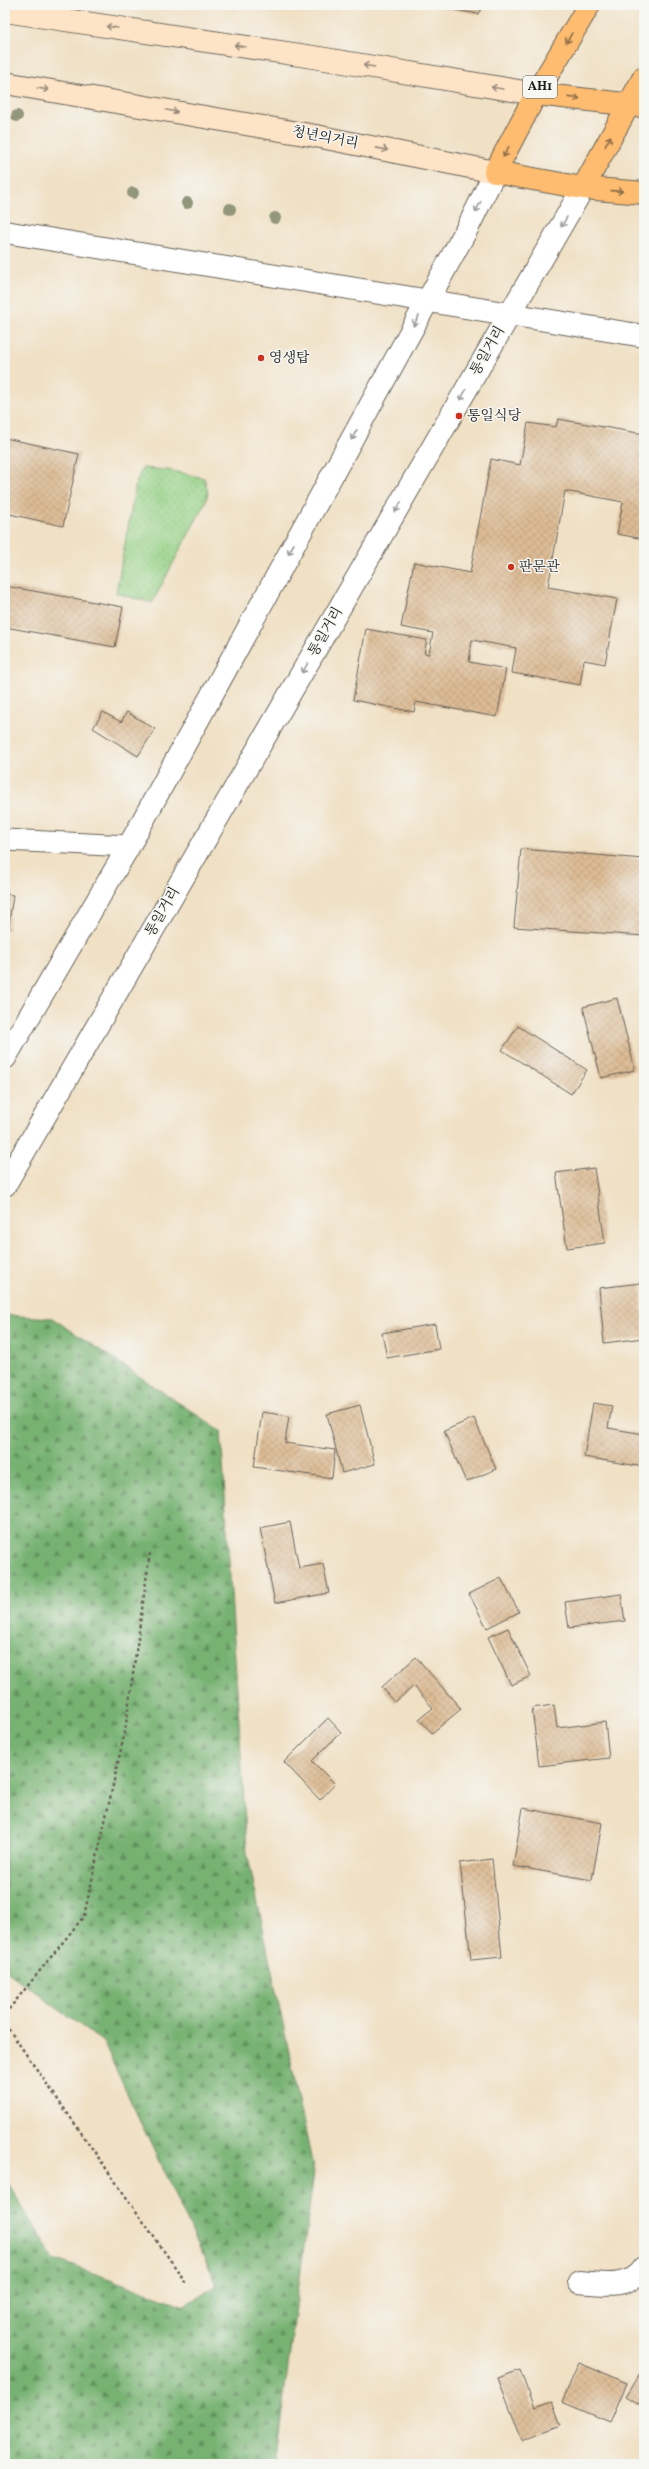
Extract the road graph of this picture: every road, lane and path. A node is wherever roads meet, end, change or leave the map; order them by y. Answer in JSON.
{"nodes":[{"id":1,"x":589,"y":5,"type":"edge"},
{"id":2,"x":5,"y":11,"type":"edge"},
{"id":3,"x":644,"y":77,"type":"edge"},
{"id":4,"x":5,"y":83,"type":"edge"},
{"id":5,"x":536,"y":94,"type":"junction"},
{"id":6,"x":636,"y":105,"type":"edge"},
{"id":7,"x":495,"y":172,"type":"junction"},
{"id":8,"x":583,"y":188,"type":"junction"},
{"id":9,"x":644,"y":193,"type":"edge"},
{"id":10,"x":5,"y":232,"type":"edge"},
{"id":11,"x":427,"y":302,"type":"junction"},
{"id":12,"x":510,"y":315,"type":"junction"},
{"id":13,"x":644,"y":336,"type":"edge"},
{"id":14,"x":5,"y":840,"type":"edge"},
{"id":15,"x":129,"y":846,"type":"junction"},
{"id":16,"x":5,"y":1058,"type":"edge"},
{"id":17,"x":5,"y":1184,"type":"edge"},
{"id":18,"x":150,"y":1552,"type":"dead end"},
{"id":19,"x":5,"y":2014,"type":"edge"},
{"id":20,"x":5,"y":2024,"type":"edge"},
{"id":21,"x":644,"y":2268,"type":"edge"},
{"id":22,"x":579,"y":2282,"type":"dead end"},
{"id":23,"x":187,"y":2284,"type":"dead end"}],
"edges":[{"from":1,"to":5,"type":"main road","number":"AH1","one_way":true},
{"from":5,"to":2,"type":"main road","one_way":true},
{"from":3,"to":6,"type":"main road","name":"통일거리"},
{"from":4,"to":7,"type":"main road","name":"청년의거리","one_way":true},
{"from":5,"to":6,"type":"main road","one_way":true},
{"from":5,"to":7,"type":"main road","number":"AH1","one_way":true},
{"from":8,"to":6,"type":"main road","name":"통일거리","one_way":true},
{"from":7,"to":8,"type":"main road","name":"청년의거리"},
{"from":7,"to":11,"type":"street","one_way":true},
{"from":8,"to":9,"type":"main road","name":"청년의거리","one_way":true},
{"from":8,"to":12,"type":"street","name":"통일거리","one_way":true},
{"from":10,"to":11,"type":"street"},
{"from":11,"to":12,"type":"street"},
{"from":11,"to":15,"type":"street","one_way":true},
{"from":12,"to":13,"type":"street"},
{"from":12,"to":17,"type":"street","name":"통일거리","one_way":true},
{"from":14,"to":15,"type":"lane"},
{"from":15,"to":16,"type":"street"},
{"from":18,"to":19,"type":"path"},
{"from":20,"to":23,"type":"path"},
{"from":21,"to":22,"type":"street"}]}
